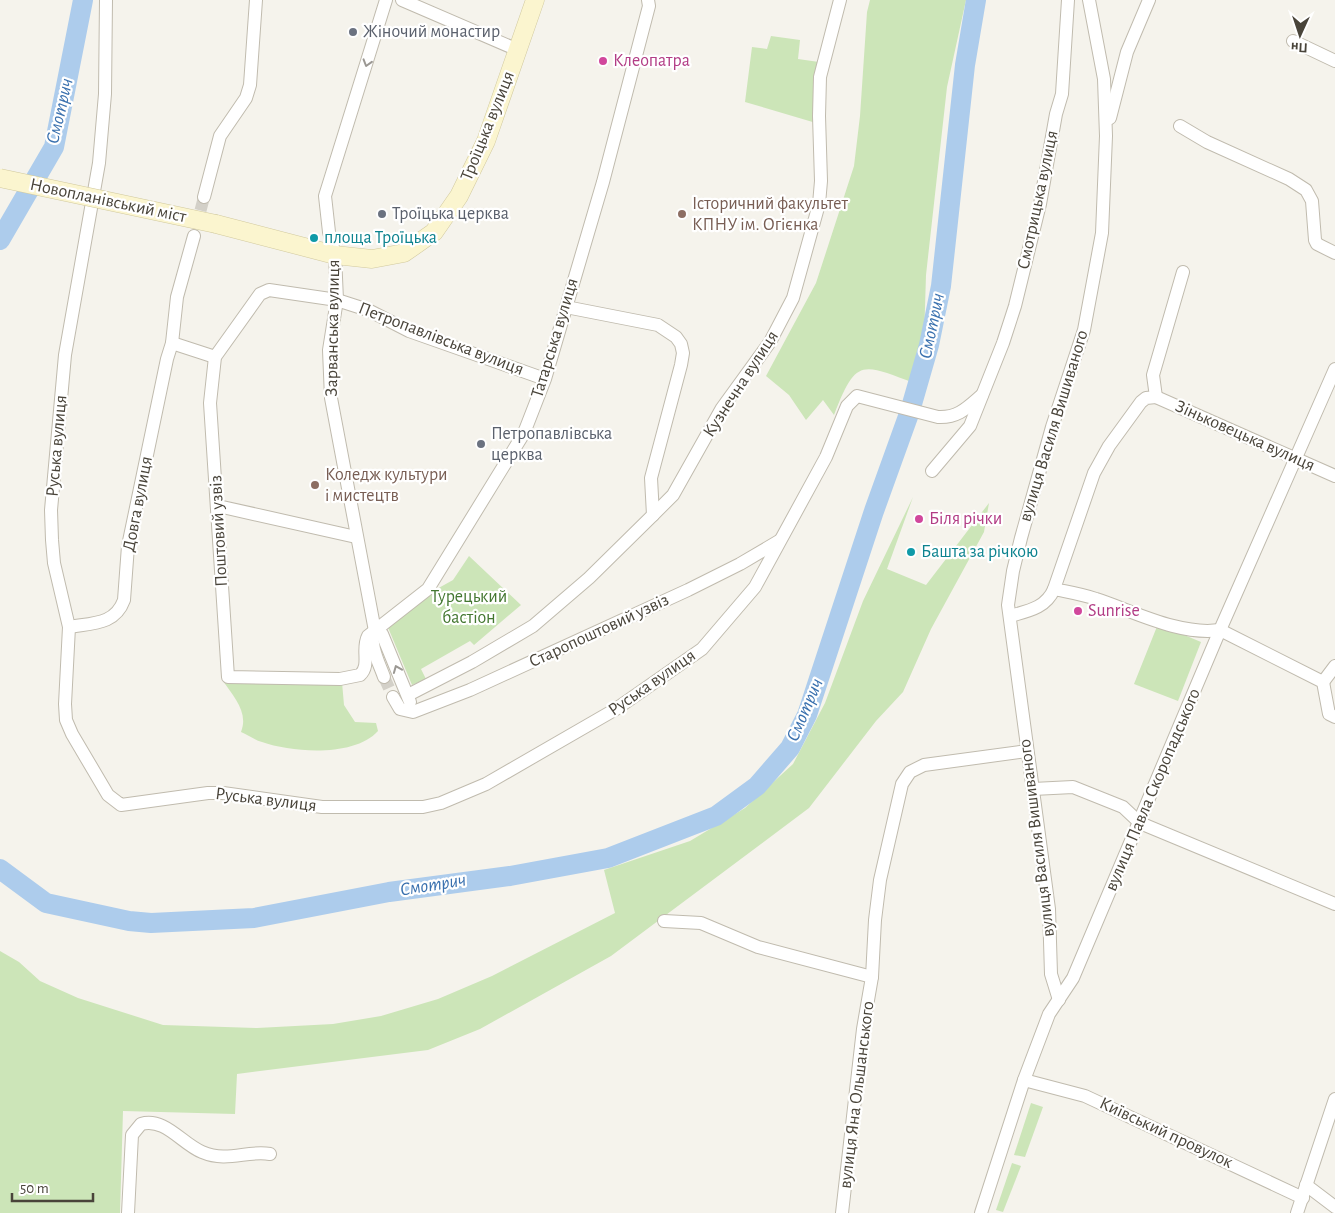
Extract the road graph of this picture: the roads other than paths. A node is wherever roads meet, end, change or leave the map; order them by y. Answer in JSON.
{"nodes":[{"id":1,"x":106,"y":0,"type":"edge"},
{"id":2,"x":256,"y":0,"type":"edge"},
{"id":3,"x":386,"y":0,"type":"edge"},
{"id":4,"x":402,"y":0,"type":"edge"},
{"id":5,"x":535,"y":0,"type":"edge"},
{"id":6,"x":648,"y":0,"type":"edge"},
{"id":7,"x":840,"y":0,"type":"edge"},
{"id":8,"x":1068,"y":0,"type":"edge"},
{"id":9,"x":1089,"y":0,"type":"edge"},
{"id":10,"x":1149,"y":0,"type":"edge"},
{"id":11,"x":1293,"y":41,"type":"dead end"},
{"id":12,"x":518,"y":50,"type":"junction"},
{"id":13,"x":1335,"y":61,"type":"edge"},
{"id":14,"x":1180,"y":126,"type":"dead end"},
{"id":15,"x":1106,"y":136,"type":"junction"},
{"id":16,"x":0,"y":178,"type":"edge"},
{"id":17,"x":204,"y":196,"type":"tunnel mouth"},
{"id":18,"x":216,"y":224,"type":"joint"},
{"id":19,"x":194,"y":236,"type":"tunnel mouth"},
{"id":20,"x":1335,"y":253,"type":"edge"},
{"id":21,"x":335,"y":255,"type":"junction"},
{"id":22,"x":1183,"y":272,"type":"dead end"},
{"id":23,"x":337,"y":300,"type":"junction"},
{"id":24,"x":566,"y":307,"type":"junction"},
{"id":25,"x":172,"y":344,"type":"junction"},
{"id":26,"x":215,"y":357,"type":"junction"},
{"id":27,"x":1335,"y":369,"type":"edge"},
{"id":28,"x":545,"y":379,"type":"junction"},
{"id":29,"x":982,"y":395,"type":"junction"},
{"id":30,"x":1156,"y":397,"type":"junction"},
{"id":31,"x":1294,"y":457,"type":"junction"},
{"id":32,"x":932,"y":471,"type":"dead end"},
{"id":33,"x":1335,"y":476,"type":"edge"},
{"id":34,"x":218,"y":506,"type":"junction"},
{"id":35,"x":653,"y":515,"type":"junction"},
{"id":36,"x":356,"y":537,"type":"junction"},
{"id":37,"x":779,"y":541,"type":"junction"},
{"id":38,"x":1054,"y":589,"type":"junction"},
{"id":39,"x":1010,"y":616,"type":"junction"},
{"id":40,"x":69,"y":627,"type":"junction"},
{"id":41,"x":1220,"y":630,"type":"junction"},
{"id":42,"x":375,"y":631,"type":"junction"},
{"id":43,"x":1335,"y":666,"type":"edge"},
{"id":44,"x":384,"y":677,"type":"tunnel mouth"},
{"id":45,"x":1323,"y":682,"type":"junction"},
{"id":46,"x":408,"y":695,"type":"junction"},
{"id":47,"x":393,"y":697,"type":"tunnel mouth"},
{"id":48,"x":413,"y":712,"type":"junction"},
{"id":49,"x":1335,"y":717,"type":"edge"},
{"id":50,"x":1027,"y":751,"type":"junction"},
{"id":51,"x":1033,"y":789,"type":"junction"},
{"id":52,"x":1140,"y":823,"type":"junction"},
{"id":53,"x":1335,"y":904,"type":"edge"},
{"id":54,"x":664,"y":921,"type":"dead end"},
{"id":55,"x":872,"y":977,"type":"junction"},
{"id":56,"x":1059,"y":1000,"type":"junction"},
{"id":57,"x":1024,"y":1080,"type":"junction"},
{"id":58,"x":1335,"y":1099,"type":"edge"},
{"id":59,"x":270,"y":1154,"type":"dead end"},
{"id":60,"x":1305,"y":1191,"type":"junction"},
{"id":61,"x":1335,"y":1207,"type":"edge"},
{"id":62,"x":985,"y":1212,"type":"edge"},
{"id":63,"x":128,"y":1213,"type":"edge"},
{"id":64,"x":842,"y":1213,"type":"edge"},
{"id":65,"x":1297,"y":1213,"type":"edge"}],
"edges":[{"from":1,"to":40,"type":"street","name":"Руська вулиця"},
{"from":2,"to":17,"type":"street"},
{"from":3,"to":21,"type":"street","name":"Зарванська вулиця","one_way":true},
{"from":4,"to":12,"type":"street"},
{"from":5,"to":12,"type":"main road","name":"Троїцька вулиця"},
{"from":6,"to":24,"type":"street","name":"Татарська вулиця"},
{"from":7,"to":35,"type":"street","name":"Кузнечна вулиця"},
{"from":8,"to":29,"type":"street","name":"Смотрицька вулиця"},
{"from":9,"to":15,"type":"street","name":"вулиця Василя Вишиваного"},
{"from":10,"to":15,"type":"street"},
{"from":11,"to":13,"type":"street"},
{"from":12,"to":21,"type":"main road","name":"Троїцька вулиця"},
{"from":14,"to":20,"type":"street"},
{"from":15,"to":39,"type":"street","name":"вулиця Василя Вишиваного"},
{"from":16,"to":18,"type":"main road","name":"Новопланівський міст","bridge":true},
{"from":18,"to":21,"type":"main road","name":"Троїцька вулиця"},
{"from":19,"to":25,"type":"street","name":"Довга вулиця"},
{"from":21,"to":23,"type":"street","name":"Зарванська вулиця"},
{"from":22,"to":30,"type":"street"},
{"from":23,"to":26,"type":"street","name":"Поштовий узвіз"},
{"from":23,"to":28,"type":"street","name":"Петропавлівська вулиця"},
{"from":23,"to":36,"type":"street","name":"Зарванська вулиця"},
{"from":24,"to":28,"type":"street","name":"Татарська вулиця"},
{"from":24,"to":35,"type":"street"},
{"from":25,"to":26,"type":"street"},
{"from":25,"to":40,"type":"street","name":"Довга вулиця"},
{"from":26,"to":34,"type":"street","name":"Поштовий узвіз"},
{"from":27,"to":31,"type":"street","name":"вулиця Павла Скоропадського"},
{"from":28,"to":42,"type":"street","name":"Татарська вулиця"},
{"from":29,"to":32,"type":"street","name":"Смотрицька вулиця"},
{"from":29,"to":37,"type":"street","name":"Руська вулиця"},
{"from":30,"to":31,"type":"street","name":"Зіньковецька вулиця"},
{"from":30,"to":38,"type":"street"},
{"from":31,"to":33,"type":"street","name":"Зіньковецька вулиця"},
{"from":31,"to":41,"type":"street","name":"вулиця Павла Скоропадського"},
{"from":34,"to":36,"type":"street"},
{"from":34,"to":42,"type":"street","name":"Поштовий узвіз"},
{"from":35,"to":46,"type":"street","name":"Кузнечна вулиця"},
{"from":36,"to":42,"type":"street","name":"Зарванська вулиця"},
{"from":37,"to":40,"type":"street","name":"Руська вулиця"},
{"from":37,"to":48,"type":"street","name":"Старопоштовий узвіз"},
{"from":38,"to":39,"type":"street"},
{"from":38,"to":41,"type":"street"},
{"from":39,"to":50,"type":"street","name":"вулиця Василя Вишиваного"},
{"from":41,"to":45,"type":"street"},
{"from":41,"to":52,"type":"street","name":"вулиця Павла Скоропадського"},
{"from":42,"to":44,"type":"street","name":"Зарванська вулиця"},
{"from":46,"to":42,"type":"street","one_way":true},
{"from":43,"to":45,"type":"street"},
{"from":45,"to":49,"type":"street"},
{"from":46,"to":48,"type":"street"},
{"from":47,"to":48,"type":"street"},
{"from":50,"to":51,"type":"street","name":"вулиця Василя Вишиваного"},
{"from":50,"to":55,"type":"street","name":"вулиця Яна Ольшанського"},
{"from":51,"to":52,"type":"street"},
{"from":51,"to":56,"type":"street","name":"вулиця Василя Вишиваного"},
{"from":52,"to":53,"type":"street"},
{"from":52,"to":56,"type":"street","name":"вулиця Павла Скоропадського"},
{"from":54,"to":55,"type":"street","name":"вулиця Яна Ольшанського"},
{"from":55,"to":64,"type":"street","name":"вулиця Яна Ольшанського"},
{"from":56,"to":57,"type":"street","name":"вулиця Павла Скоропадського"},
{"from":57,"to":60,"type":"street","name":"Київський провулок"},
{"from":57,"to":62,"type":"street","name":"вулиця Павла Скоропадського"},
{"from":58,"to":60,"type":"street"},
{"from":59,"to":63,"type":"street"},
{"from":60,"to":61,"type":"street","name":"Київський провулок"},
{"from":60,"to":65,"type":"street"}]}
